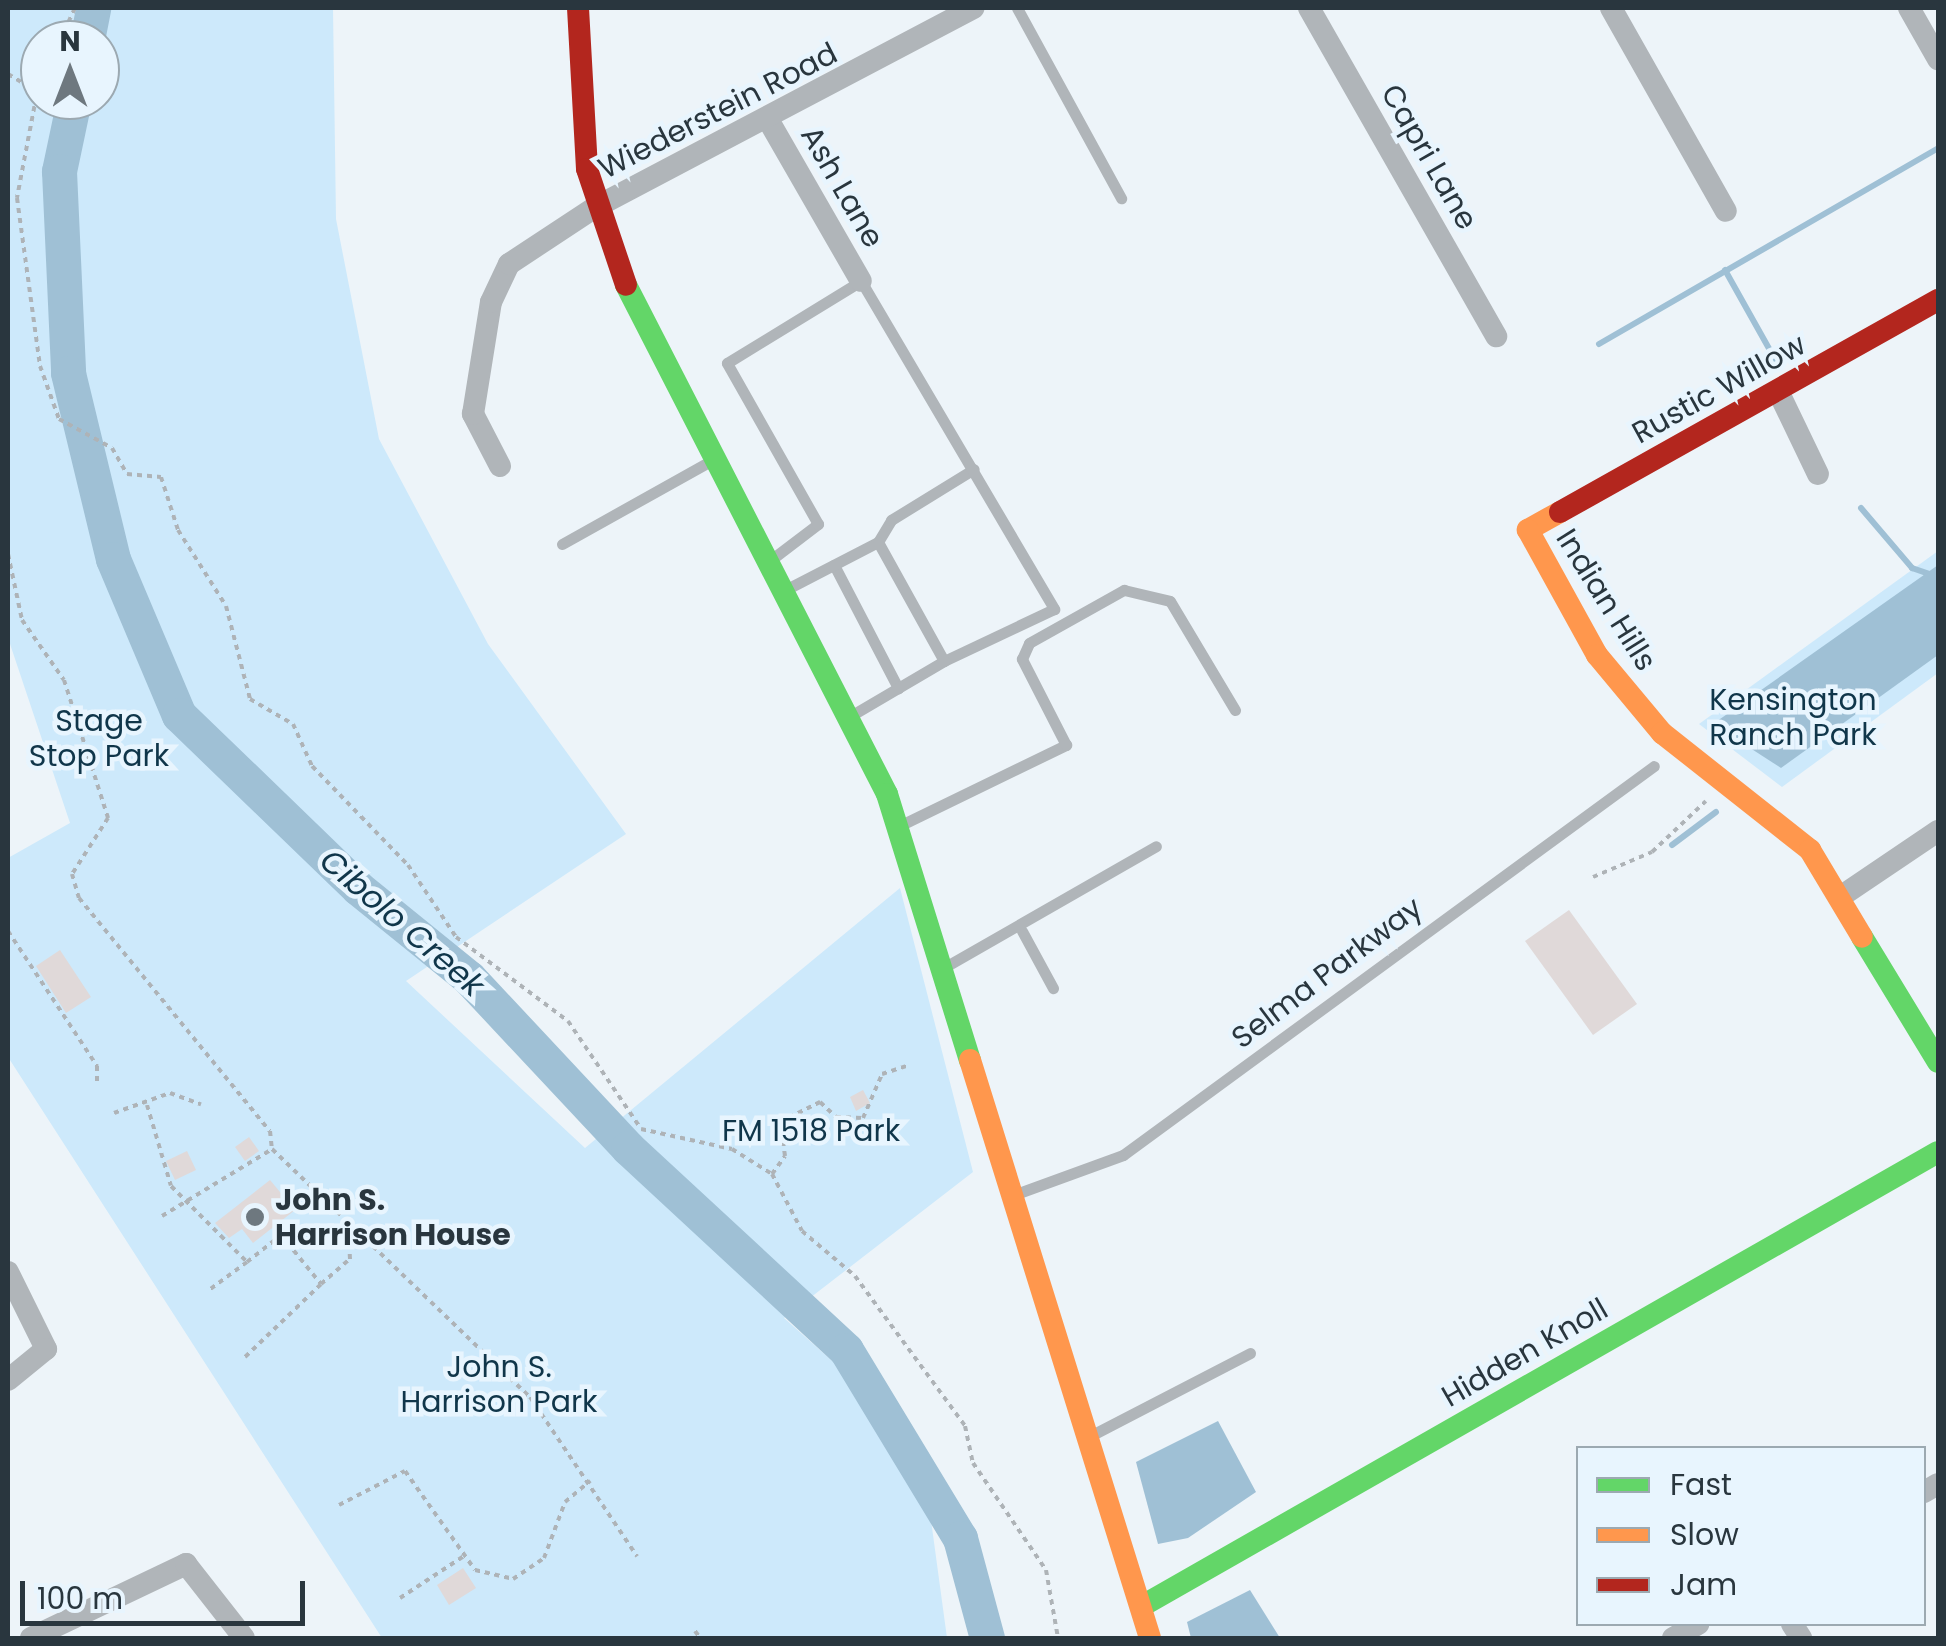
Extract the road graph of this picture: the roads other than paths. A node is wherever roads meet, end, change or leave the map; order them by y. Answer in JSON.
{"nodes":[{"id":1,"x":578,"y":8,"type":"edge"},
{"id":2,"x":974,"y":8,"type":"edge"},
{"id":3,"x":1017,"y":8,"type":"edge"},
{"id":4,"x":1309,"y":8,"type":"edge"},
{"id":5,"x":1611,"y":8,"type":"edge"},
{"id":6,"x":1909,"y":8,"type":"edge"},
{"id":7,"x":1938,"y":60,"type":"edge"},
{"id":8,"x":770,"y":123,"type":"junction"},
{"id":9,"x":1121,"y":198,"type":"dead end"},
{"id":10,"x":594,"y":208,"type":"junction"},
{"id":11,"x":1726,"y":211,"type":"dead end"},
{"id":12,"x":861,"y":281,"type":"junction"},
{"id":13,"x":1938,"y":300,"type":"edge"},
{"id":14,"x":1496,"y":336,"type":"dead end"},
{"id":15,"x":1778,"y":391,"type":"junction"},
{"id":16,"x":712,"y":460,"type":"junction"},
{"id":17,"x":500,"y":466,"type":"dead end"},
{"id":18,"x":974,"y":469,"type":"junction"},
{"id":19,"x":1818,"y":474,"type":"dead end"},
{"id":20,"x":1528,"y":530,"type":"joint"},
{"id":21,"x":878,"y":542,"type":"junction"},
{"id":22,"x":562,"y":544,"type":"dead end"},
{"id":23,"x":769,"y":561,"type":"junction"},
{"id":24,"x":834,"y":565,"type":"junction"},
{"id":25,"x":785,"y":590,"type":"junction"},
{"id":26,"x":944,"y":661,"type":"junction"},
{"id":27,"x":898,"y":688,"type":"junction"},
{"id":28,"x":1235,"y":710,"type":"dead end"},
{"id":29,"x":852,"y":715,"type":"junction"},
{"id":30,"x":1654,"y":766,"type":"dead end"},
{"id":31,"x":898,"y":826,"type":"junction"},
{"id":32,"x":1938,"y":831,"type":"edge"},
{"id":33,"x":1156,"y":846,"type":"dead end"},
{"id":34,"x":1843,"y":895,"type":"junction"},
{"id":35,"x":1022,"y":931,"type":"junction"},
{"id":36,"x":945,"y":967,"type":"junction"},
{"id":37,"x":1053,"y":988,"type":"dead end"},
{"id":38,"x":1938,"y":1062,"type":"edge"},
{"id":39,"x":1938,"y":1152,"type":"edge"},
{"id":40,"x":1016,"y":1194,"type":"junction"},
{"id":41,"x":8,"y":1272,"type":"edge"},
{"id":42,"x":1250,"y":1353,"type":"dead end"},
{"id":43,"x":8,"y":1380,"type":"edge"},
{"id":44,"x":1092,"y":1436,"type":"junction"},
{"id":45,"x":1142,"y":1606,"type":"junction"},
{"id":46,"x":31,"y":1638,"type":"edge"},
{"id":47,"x":244,"y":1638,"type":"edge"},
{"id":48,"x":1150,"y":1638,"type":"edge"}],
"edges":[{"from":1,"to":10,"type":"street"},
{"from":2,"to":8,"type":"street","name":"Wiederstein Road"},
{"from":3,"to":9,"type":"lane"},
{"from":4,"to":14,"type":"street","name":"Capri Lane"},
{"from":5,"to":11,"type":"street"},
{"from":6,"to":7,"type":"street"},
{"from":8,"to":10,"type":"street","name":"Wiederstein Road"},
{"from":8,"to":12,"type":"street","name":"Ash Lane"},
{"from":10,"to":16,"type":"street"},
{"from":10,"to":17,"type":"street","name":"Wiederstein Road"},
{"from":12,"to":18,"type":"lane"},
{"from":12,"to":23,"type":"lane"},
{"from":13,"to":15,"type":"street","name":"Rustic Willow"},
{"from":15,"to":19,"type":"street"},
{"from":15,"to":20,"type":"street","name":"Rustic Willow"},
{"from":16,"to":22,"type":"lane"},
{"from":16,"to":23,"type":"street"},
{"from":18,"to":21,"type":"lane"},
{"from":18,"to":26,"type":"lane"},
{"from":20,"to":34,"type":"street","name":"Indian Hills"},
{"from":21,"to":24,"type":"lane"},
{"from":21,"to":26,"type":"lane"},
{"from":23,"to":25,"type":"street"},
{"from":24,"to":25,"type":"lane"},
{"from":24,"to":27,"type":"lane"},
{"from":25,"to":29,"type":"street"},
{"from":26,"to":27,"type":"lane"},
{"from":27,"to":29,"type":"lane"},
{"from":28,"to":31,"type":"lane"},
{"from":29,"to":31,"type":"street"},
{"from":30,"to":40,"type":"lane","name":"Selma Parkway"},
{"from":31,"to":36,"type":"street"},
{"from":32,"to":34,"type":"street"},
{"from":33,"to":35,"type":"lane"},
{"from":34,"to":38,"type":"street","name":"Indian Hills"},
{"from":35,"to":36,"type":"lane"},
{"from":35,"to":37,"type":"lane"},
{"from":36,"to":40,"type":"street"},
{"from":39,"to":45,"type":"street","name":"Hidden Knoll"},
{"from":40,"to":44,"type":"street"},
{"from":41,"to":43,"type":"street"},
{"from":42,"to":44,"type":"lane"},
{"from":44,"to":45,"type":"street"},
{"from":45,"to":48,"type":"street"},
{"from":46,"to":47,"type":"street"}]}
